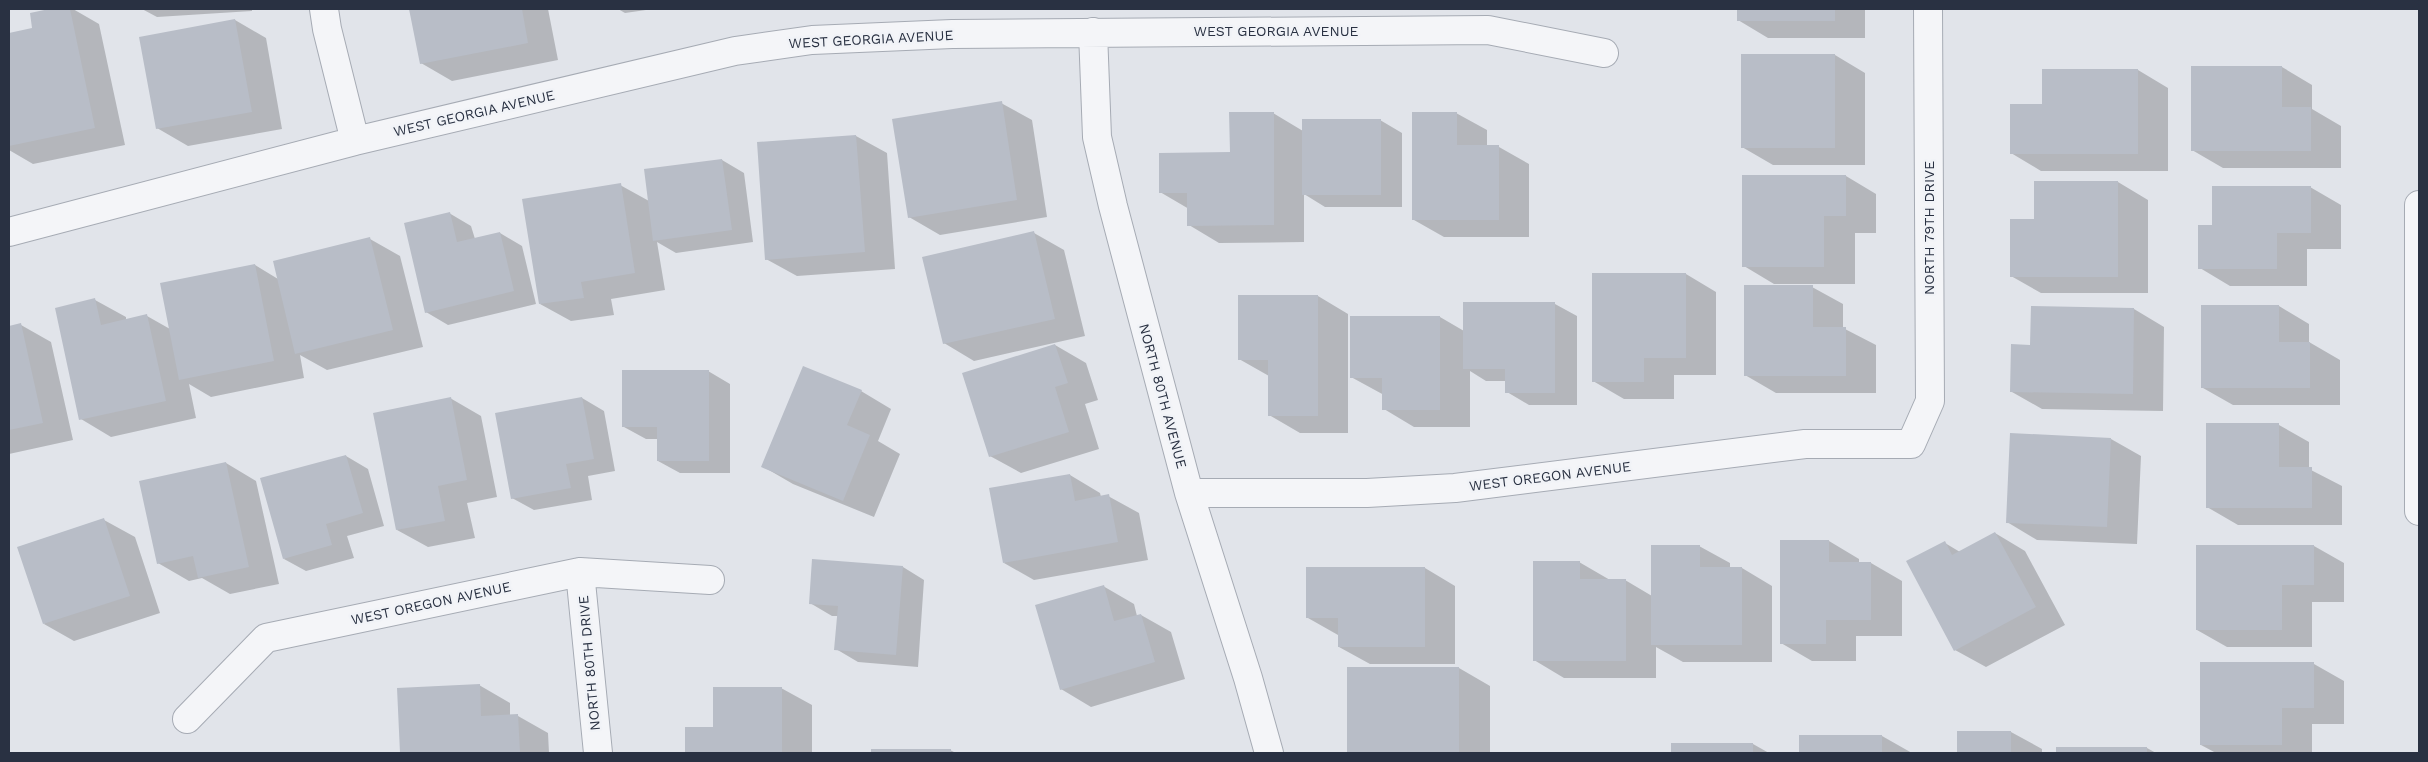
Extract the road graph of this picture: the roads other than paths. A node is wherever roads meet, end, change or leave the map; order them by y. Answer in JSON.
{"nodes":[{"id":1,"x":324,"y":9,"type":"edge"},
{"id":2,"x":1928,"y":9,"type":"edge"},
{"id":3,"x":1093,"y":32,"type":"junction"},
{"id":4,"x":1604,"y":53,"type":"dead end"},
{"id":5,"x":356,"y":141,"type":"junction"},
{"id":6,"x":2419,"y":205,"type":"edge"},
{"id":7,"x":9,"y":232,"type":"edge"},
{"id":8,"x":1911,"y":444,"type":"joint"},
{"id":9,"x":2419,"y":467,"type":"edge"},
{"id":10,"x":1189,"y":493,"type":"junction"},
{"id":11,"x":2419,"y":511,"type":"edge"},
{"id":12,"x":580,"y":572,"type":"junction"},
{"id":13,"x":710,"y":580,"type":"dead end"},
{"id":14,"x":187,"y":719,"type":"dead end"},
{"id":15,"x":598,"y":753,"type":"edge"},
{"id":16,"x":1268,"y":753,"type":"edge"}],
"edges":[{"from":1,"to":5,"type":"street"},
{"from":2,"to":8,"type":"street","name":"NORTH 79TH DRIVE"},
{"from":3,"to":4,"type":"street","name":"WEST GEORGIA AVENUE"},
{"from":3,"to":5,"type":"street","name":"WEST GEORGIA AVENUE"},
{"from":3,"to":10,"type":"street","name":"NORTH 80TH AVENUE"},
{"from":5,"to":7,"type":"street","name":"WEST GEORGIA AVENUE"},
{"from":6,"to":9,"type":"street"},
{"from":8,"to":10,"type":"street","name":"WEST OREGON AVENUE"},
{"from":9,"to":11,"type":"street"},
{"from":10,"to":16,"type":"street","name":"NORTH 80TH AVENUE"},
{"from":12,"to":13,"type":"street","name":"WEST OREGON AVENUE"},
{"from":12,"to":14,"type":"street","name":"WEST OREGON AVENUE"},
{"from":12,"to":15,"type":"street","name":"NORTH 80TH DRIVE"}]}
